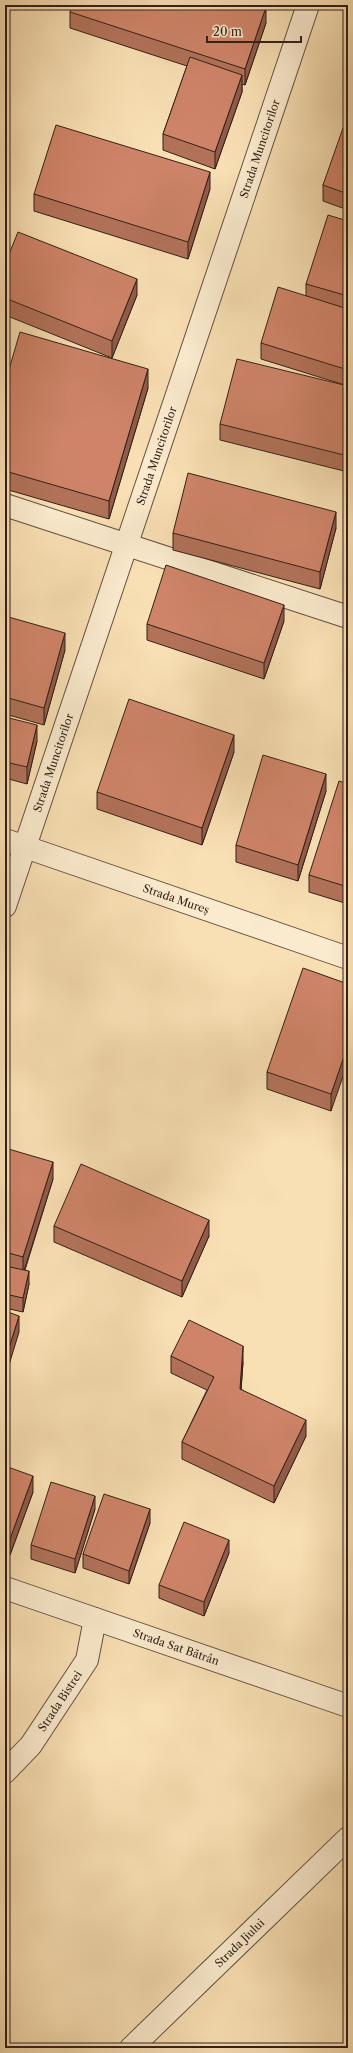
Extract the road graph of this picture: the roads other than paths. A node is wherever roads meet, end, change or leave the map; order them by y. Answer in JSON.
{"nodes":[{"id":1,"x":308,"y":5,"type":"edge"},
{"id":2,"x":5,"y":505,"type":"edge"},
{"id":3,"x":127,"y":544,"type":"junction"},
{"id":4,"x":348,"y":617,"type":"edge"},
{"id":5,"x":5,"y":840,"type":"edge"},
{"id":6,"x":25,"y":846,"type":"junction"},
{"id":7,"x":5,"y":906,"type":"edge"},
{"id":8,"x":348,"y":958,"type":"edge"},
{"id":9,"x":5,"y":1588,"type":"edge"},
{"id":10,"x":95,"y":1619,"type":"junction"},
{"id":11,"x":348,"y":1706,"type":"edge"},
{"id":12,"x":5,"y":1772,"type":"edge"},
{"id":13,"x":348,"y":1838,"type":"edge"},
{"id":14,"x":131,"y":2048,"type":"edge"}],
"edges":[{"from":1,"to":3,"type":"street","name":"Strada Muncitorilor"},
{"from":2,"to":3,"type":"street"},
{"from":3,"to":4,"type":"street"},
{"from":3,"to":6,"type":"street","name":"Strada Muncitorilor"},
{"from":5,"to":6,"type":"street","name":"Strada Mureș"},
{"from":6,"to":7,"type":"street","name":"Strada Muncitorilor"},
{"from":6,"to":8,"type":"street","name":"Strada Mureș"},
{"from":9,"to":10,"type":"street","name":"Strada Sat Bătrân"},
{"from":10,"to":11,"type":"street","name":"Strada Sat Bătrân"},
{"from":10,"to":12,"type":"street","name":"Strada Bistrei"},
{"from":13,"to":14,"type":"street","name":"Strada Jiului"}]}
